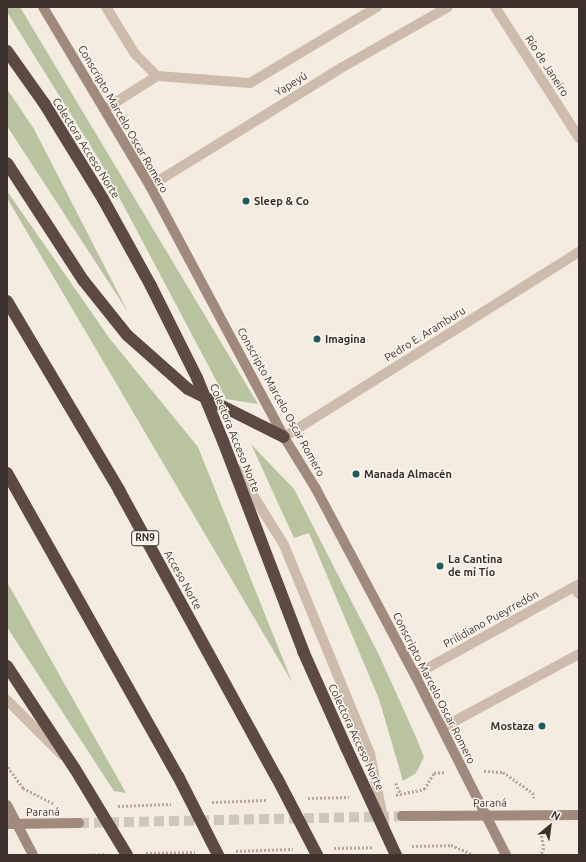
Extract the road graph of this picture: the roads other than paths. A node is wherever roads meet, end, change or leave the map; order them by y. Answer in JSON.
{"nodes":[{"id":1,"x":43,"y":7,"type":"edge"},
{"id":2,"x":106,"y":7,"type":"edge"},
{"id":3,"x":377,"y":7,"type":"edge"},
{"id":4,"x":448,"y":7,"type":"edge"},
{"id":5,"x":495,"y":7,"type":"edge"},
{"id":6,"x":7,"y":51,"type":"edge"},
{"id":7,"x":157,"y":76,"type":"junction"},
{"id":8,"x":105,"y":109,"type":"junction"},
{"id":9,"x":579,"y":138,"type":"edge"},
{"id":10,"x":7,"y":163,"type":"edge"},
{"id":11,"x":150,"y":186,"type":"junction"},
{"id":12,"x":579,"y":252,"type":"edge"},
{"id":13,"x":7,"y":301,"type":"edge"},
{"id":14,"x":284,"y":437,"type":"junction"},
{"id":15,"x":228,"y":454,"type":"junction"},
{"id":16,"x":7,"y":473,"type":"edge"},
{"id":17,"x":577,"y":588,"type":"edge"},
{"id":18,"x":579,"y":654,"type":"edge"},
{"id":19,"x":7,"y":666,"type":"edge"},
{"id":20,"x":415,"y":676,"type":"junction"},
{"id":21,"x":7,"y":700,"type":"edge"},
{"id":22,"x":442,"y":728,"type":"junction"},
{"id":23,"x":75,"y":768,"type":"junction"},
{"id":24,"x":7,"y":805,"type":"edge"},
{"id":25,"x":486,"y":815,"type":"junction"},
{"id":26,"x":579,"y":815,"type":"edge"},
{"id":27,"x":402,"y":816,"type":"tunnel mouth"},
{"id":28,"x":79,"y":823,"type":"tunnel mouth"},
{"id":29,"x":7,"y":824,"type":"edge"},
{"id":30,"x":19,"y":824,"type":"junction"},
{"id":31,"x":387,"y":834,"type":"junction"},
{"id":32,"x":400,"y":851,"type":"edge"},
{"id":33,"x":321,"y":852,"type":"edge"},
{"id":34,"x":132,"y":854,"type":"edge"},
{"id":35,"x":33,"y":855,"type":"edge"},
{"id":36,"x":218,"y":855,"type":"edge"},
{"id":37,"x":506,"y":855,"type":"edge"}],
"edges":[{"from":1,"to":8,"type":"street","name":"Conscripto Marcelo Oscar Romero"},
{"from":2,"to":7,"type":"street"},
{"from":3,"to":7,"type":"street"},
{"from":4,"to":11,"type":"street","name":"Yapeyú"},
{"from":5,"to":9,"type":"street","name":"Río de Janeiro"},
{"from":6,"to":15,"type":"highway","name":"Colectora Acceso Norte","bridge":true},
{"from":7,"to":8,"type":"street"},
{"from":8,"to":11,"type":"street","name":"Conscripto Marcelo Oscar Romero"},
{"from":10,"to":14,"type":"highway"},
{"from":11,"to":14,"type":"street","name":"Conscripto Marcelo Oscar Romero"},
{"from":12,"to":14,"type":"street","name":"Pedro E. Aramburu"},
{"from":13,"to":33,"type":"highway","name":"Acceso Norte","number":"RN9","bridge":true},
{"from":14,"to":20,"type":"street","name":"Conscripto Marcelo Oscar Romero"},
{"from":15,"to":31,"type":"highway","name":"Colectora Acceso Norte","bridge":true},
{"from":15,"to":31,"type":"street","bridge":true},
{"from":16,"to":36,"type":"highway","bridge":true},
{"from":17,"to":20,"type":"street","name":"Prilidiano Pueyrredón"},
{"from":18,"to":22,"type":"street"},
{"from":19,"to":23,"type":"highway"},
{"from":20,"to":22,"type":"street","name":"Conscripto Marcelo Oscar Romero"},
{"from":21,"to":23,"type":"street"},
{"from":22,"to":25,"type":"street","name":"Conscripto Marcelo Oscar Romero"},
{"from":23,"to":34,"type":"highway","bridge":true},
{"from":24,"to":30,"type":"street"},
{"from":25,"to":26,"type":"street","name":"Paraná"},
{"from":25,"to":27,"type":"street","name":"Paraná"},
{"from":25,"to":37,"type":"street","name":"Conscripto Marcelo Oscar Romero"},
{"from":28,"to":30,"type":"street","name":"Paraná"},
{"from":29,"to":30,"type":"street","name":"Paraná"},
{"from":30,"to":35,"type":"street"},
{"from":31,"to":32,"type":"highway","name":"Colectora Acceso Norte","bridge":true}]}
